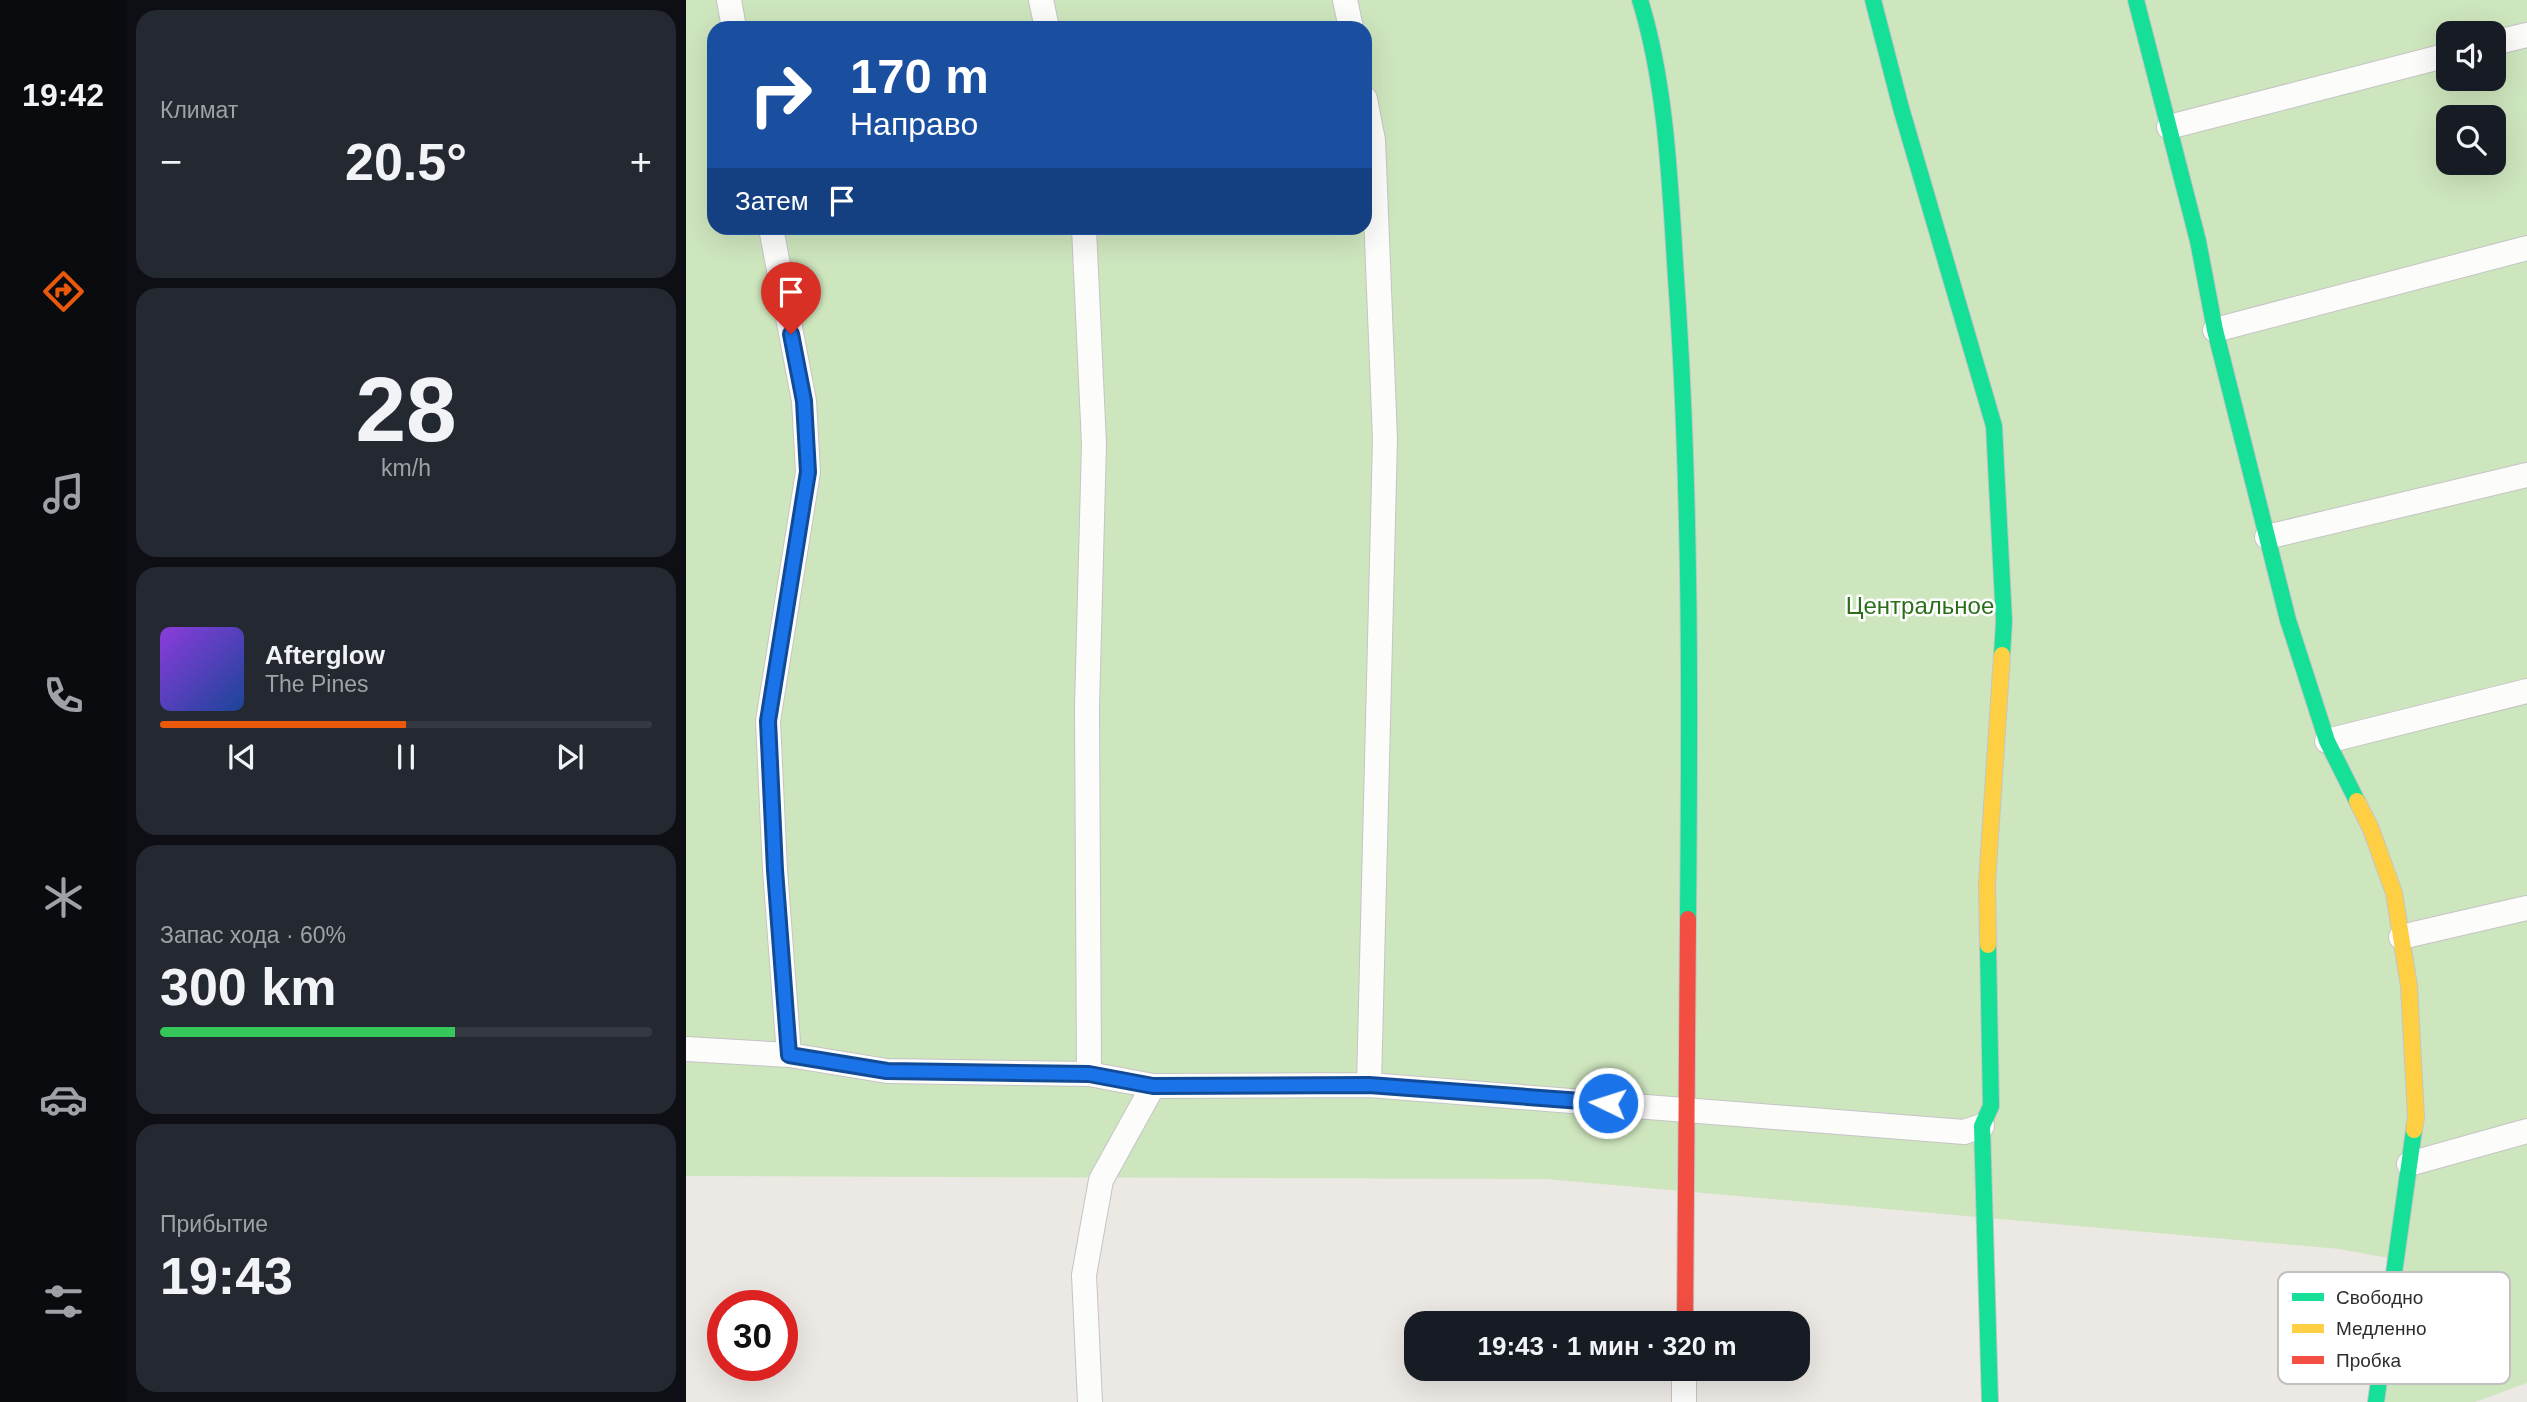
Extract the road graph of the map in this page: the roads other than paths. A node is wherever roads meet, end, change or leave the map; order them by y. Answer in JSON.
{"nodes":[{"id":1,"x":729,"y":0,"type":"edge"},
{"id":2,"x":1041,"y":0,"type":"edge"},
{"id":3,"x":1345,"y":0,"type":"edge"},
{"id":4,"x":1640,"y":0,"type":"edge"},
{"id":5,"x":1873,"y":0,"type":"edge"},
{"id":6,"x":2136,"y":0,"type":"edge"},
{"id":7,"x":733,"y":21,"type":"edge"},
{"id":8,"x":1046,"y":21,"type":"edge"},
{"id":9,"x":1350,"y":21,"type":"edge"},
{"id":10,"x":2527,"y":35,"type":"edge"},
{"id":11,"x":2506,"y":40,"type":"edge"},
{"id":12,"x":2436,"y":58,"type":"edge"},
{"id":13,"x":2169,"y":127,"type":"junction"},
{"id":14,"x":1372,"y":135,"type":"edge"},
{"id":15,"x":772,"y":235,"type":"edge"},
{"id":16,"x":1084,"y":235,"type":"edge"},
{"id":17,"x":2527,"y":248,"type":"edge"},
{"id":18,"x":2215,"y":330,"type":"junction"},
{"id":19,"x":2527,"y":475,"type":"edge"},
{"id":20,"x":2267,"y":537,"type":"junction"},
{"id":21,"x":2527,"y":691,"type":"edge"},
{"id":22,"x":2327,"y":741,"type":"junction"},
{"id":23,"x":2527,"y":908,"type":"edge"},
{"id":24,"x":2401,"y":937,"type":"junction"},
{"id":25,"x":686,"y":1049,"type":"edge"},
{"id":26,"x":789,"y":1055,"type":"junction"},
{"id":27,"x":1089,"y":1074,"type":"junction"},
{"id":28,"x":1369,"y":1085,"type":"junction"},
{"id":29,"x":1153,"y":1086,"type":"junction"},
{"id":30,"x":1687,"y":1109,"type":"junction"},
{"id":31,"x":1982,"y":1126,"type":"junction"},
{"id":32,"x":2527,"y":1131,"type":"edge"},
{"id":33,"x":2410,"y":1164,"type":"junction"},
{"id":34,"x":2395,"y":1272,"type":"edge"},
{"id":35,"x":1685,"y":1311,"type":"edge"},
{"id":36,"x":1684,"y":1381,"type":"edge"},
{"id":37,"x":2379,"y":1384,"type":"edge"},
{"id":38,"x":1090,"y":1402,"type":"edge"},
{"id":39,"x":1684,"y":1402,"type":"edge"},
{"id":40,"x":1990,"y":1402,"type":"edge"},
{"id":41,"x":2376,"y":1402,"type":"edge"}],
"edges":[{"from":1,"to":7,"type":"street"},
{"from":2,"to":8,"type":"street"},
{"from":3,"to":9,"type":"street"},
{"from":4,"to":30,"type":"street"},
{"from":5,"to":31,"type":"street"},
{"from":6,"to":13,"type":"street"},
{"from":10,"to":11,"type":"street"},
{"from":12,"to":13,"type":"street"},
{"from":13,"to":18,"type":"street"},
{"from":14,"to":28,"type":"street"},
{"from":15,"to":26,"type":"street"},
{"from":16,"to":27,"type":"street"},
{"from":17,"to":18,"type":"street"},
{"from":18,"to":20,"type":"street"},
{"from":19,"to":20,"type":"street"},
{"from":20,"to":22,"type":"street"},
{"from":21,"to":22,"type":"street"},
{"from":22,"to":24,"type":"street"},
{"from":23,"to":24,"type":"street"},
{"from":24,"to":33,"type":"street"},
{"from":25,"to":26,"type":"street"},
{"from":26,"to":27,"type":"street"},
{"from":27,"to":29,"type":"street"},
{"from":28,"to":29,"type":"street"},
{"from":28,"to":30,"type":"street"},
{"from":29,"to":38,"type":"street"},
{"from":30,"to":31,"type":"street"},
{"from":30,"to":35,"type":"street"},
{"from":31,"to":40,"type":"street"},
{"from":32,"to":33,"type":"street"},
{"from":33,"to":34,"type":"street"},
{"from":36,"to":39,"type":"street"},
{"from":37,"to":41,"type":"street"}]}
